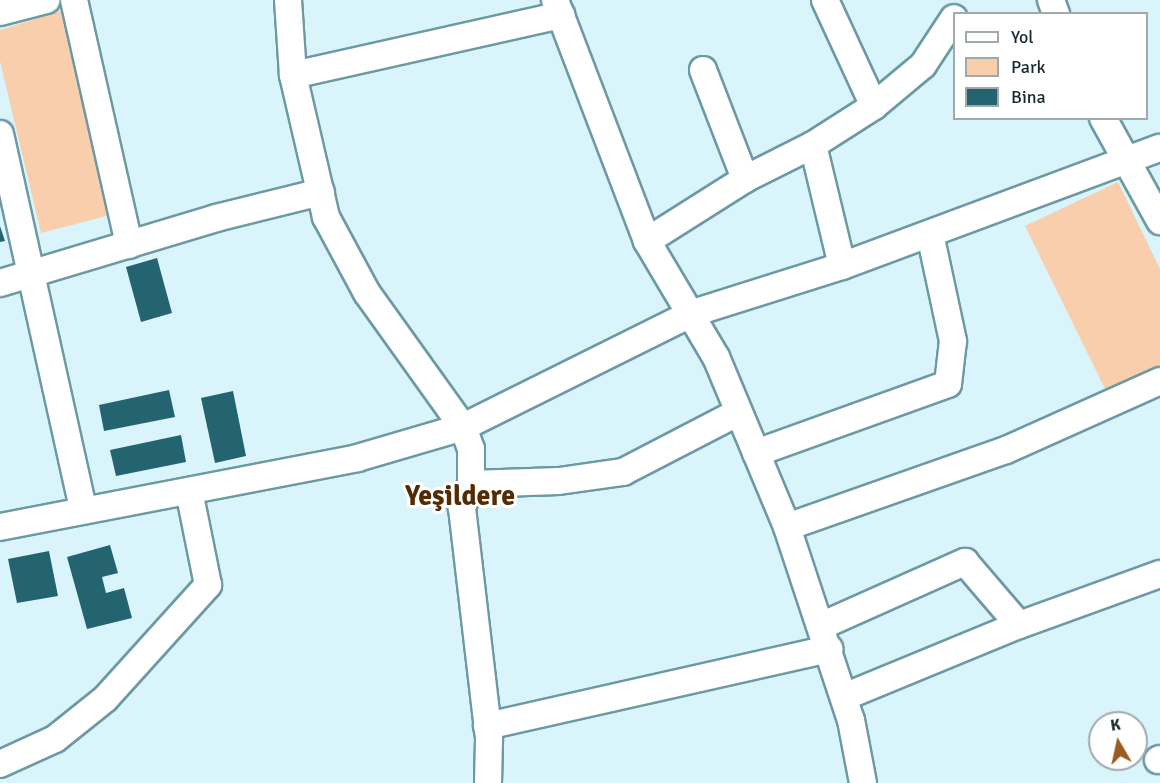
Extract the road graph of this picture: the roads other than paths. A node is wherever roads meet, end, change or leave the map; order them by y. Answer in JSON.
{"nodes":[{"id":1,"x":46,"y":0,"type":"edge"},
{"id":2,"x":74,"y":0,"type":"edge"},
{"id":3,"x":288,"y":0,"type":"edge"},
{"id":4,"x":825,"y":0,"type":"edge"},
{"id":5,"x":558,"y":7,"type":"edge"},
{"id":6,"x":0,"y":12,"type":"edge"},
{"id":7,"x":953,"y":19,"type":"edge"},
{"id":8,"x":703,"y":69,"type":"dead end"},
{"id":9,"x":293,"y":75,"type":"junction"},
{"id":10,"x":874,"y":106,"type":"junction"},
{"id":11,"x":1104,"y":120,"type":"edge"},
{"id":12,"x":0,"y":134,"type":"edge"},
{"id":13,"x":813,"y":145,"type":"junction"},
{"id":14,"x":1160,"y":148,"type":"edge"},
{"id":15,"x":1127,"y":162,"type":"junction"},
{"id":16,"x":745,"y":179,"type":"junction"},
{"id":17,"x":321,"y":192,"type":"junction"},
{"id":18,"x":1160,"y":221,"type":"edge"},
{"id":19,"x":930,"y":234,"type":"junction"},
{"id":20,"x":647,"y":241,"type":"junction"},
{"id":21,"x":129,"y":245,"type":"junction"},
{"id":22,"x":842,"y":266,"type":"junction"},
{"id":23,"x":33,"y":274,"type":"junction"},
{"id":24,"x":0,"y":283,"type":"edge"},
{"id":25,"x":693,"y":313,"type":"junction"},
{"id":26,"x":1160,"y":381,"type":"edge"},
{"id":27,"x":737,"y":413,"type":"junction"},
{"id":28,"x":463,"y":427,"type":"junction"},
{"id":29,"x":756,"y":453,"type":"junction"},
{"id":30,"x":471,"y":484,"type":"junction"},
{"id":31,"x":189,"y":492,"type":"junction"},
{"id":32,"x":83,"y":508,"type":"junction"},
{"id":33,"x":0,"y":527,"type":"edge"},
{"id":34,"x":787,"y":527,"type":"junction"},
{"id":35,"x":1160,"y":574,"type":"edge"},
{"id":36,"x":1019,"y":625,"type":"junction"},
{"id":37,"x":825,"y":638,"type":"junction"},
{"id":38,"x":844,"y":697,"type":"junction"},
{"id":39,"x":487,"y":726,"type":"junction"},
{"id":40,"x":0,"y":765,"type":"edge"},
{"id":41,"x":488,"y":783,"type":"edge"},
{"id":42,"x":863,"y":783,"type":"edge"}],
"edges":[{"from":1,"to":6,"type":"street"},
{"from":2,"to":21,"type":"street"},
{"from":3,"to":9,"type":"street"},
{"from":4,"to":10,"type":"street"},
{"from":5,"to":9,"type":"street"},
{"from":5,"to":20,"type":"street"},
{"from":7,"to":10,"type":"street"},
{"from":8,"to":16,"type":"street"},
{"from":9,"to":17,"type":"street"},
{"from":10,"to":13,"type":"street"},
{"from":11,"to":15,"type":"street"},
{"from":12,"to":23,"type":"street"},
{"from":13,"to":16,"type":"street"},
{"from":13,"to":22,"type":"street"},
{"from":14,"to":15,"type":"street"},
{"from":15,"to":18,"type":"street"},
{"from":15,"to":19,"type":"street"},
{"from":16,"to":20,"type":"street"},
{"from":17,"to":21,"type":"street"},
{"from":17,"to":28,"type":"street"},
{"from":19,"to":22,"type":"street"},
{"from":19,"to":29,"type":"street"},
{"from":20,"to":25,"type":"street"},
{"from":21,"to":23,"type":"street"},
{"from":22,"to":25,"type":"street"},
{"from":23,"to":24,"type":"street"},
{"from":23,"to":32,"type":"street"},
{"from":25,"to":27,"type":"street"},
{"from":25,"to":28,"type":"street"},
{"from":26,"to":34,"type":"street"},
{"from":27,"to":29,"type":"street"},
{"from":27,"to":30,"type":"street"},
{"from":28,"to":30,"type":"street"},
{"from":28,"to":31,"type":"street"},
{"from":29,"to":34,"type":"street"},
{"from":30,"to":39,"type":"street"},
{"from":31,"to":32,"type":"street"},
{"from":31,"to":40,"type":"street"},
{"from":32,"to":33,"type":"street"},
{"from":34,"to":37,"type":"street"},
{"from":35,"to":36,"type":"street"},
{"from":36,"to":37,"type":"street"},
{"from":36,"to":38,"type":"street"},
{"from":37,"to":38,"type":"street"},
{"from":37,"to":39,"type":"street"},
{"from":38,"to":42,"type":"street"},
{"from":39,"to":41,"type":"street"}]}
